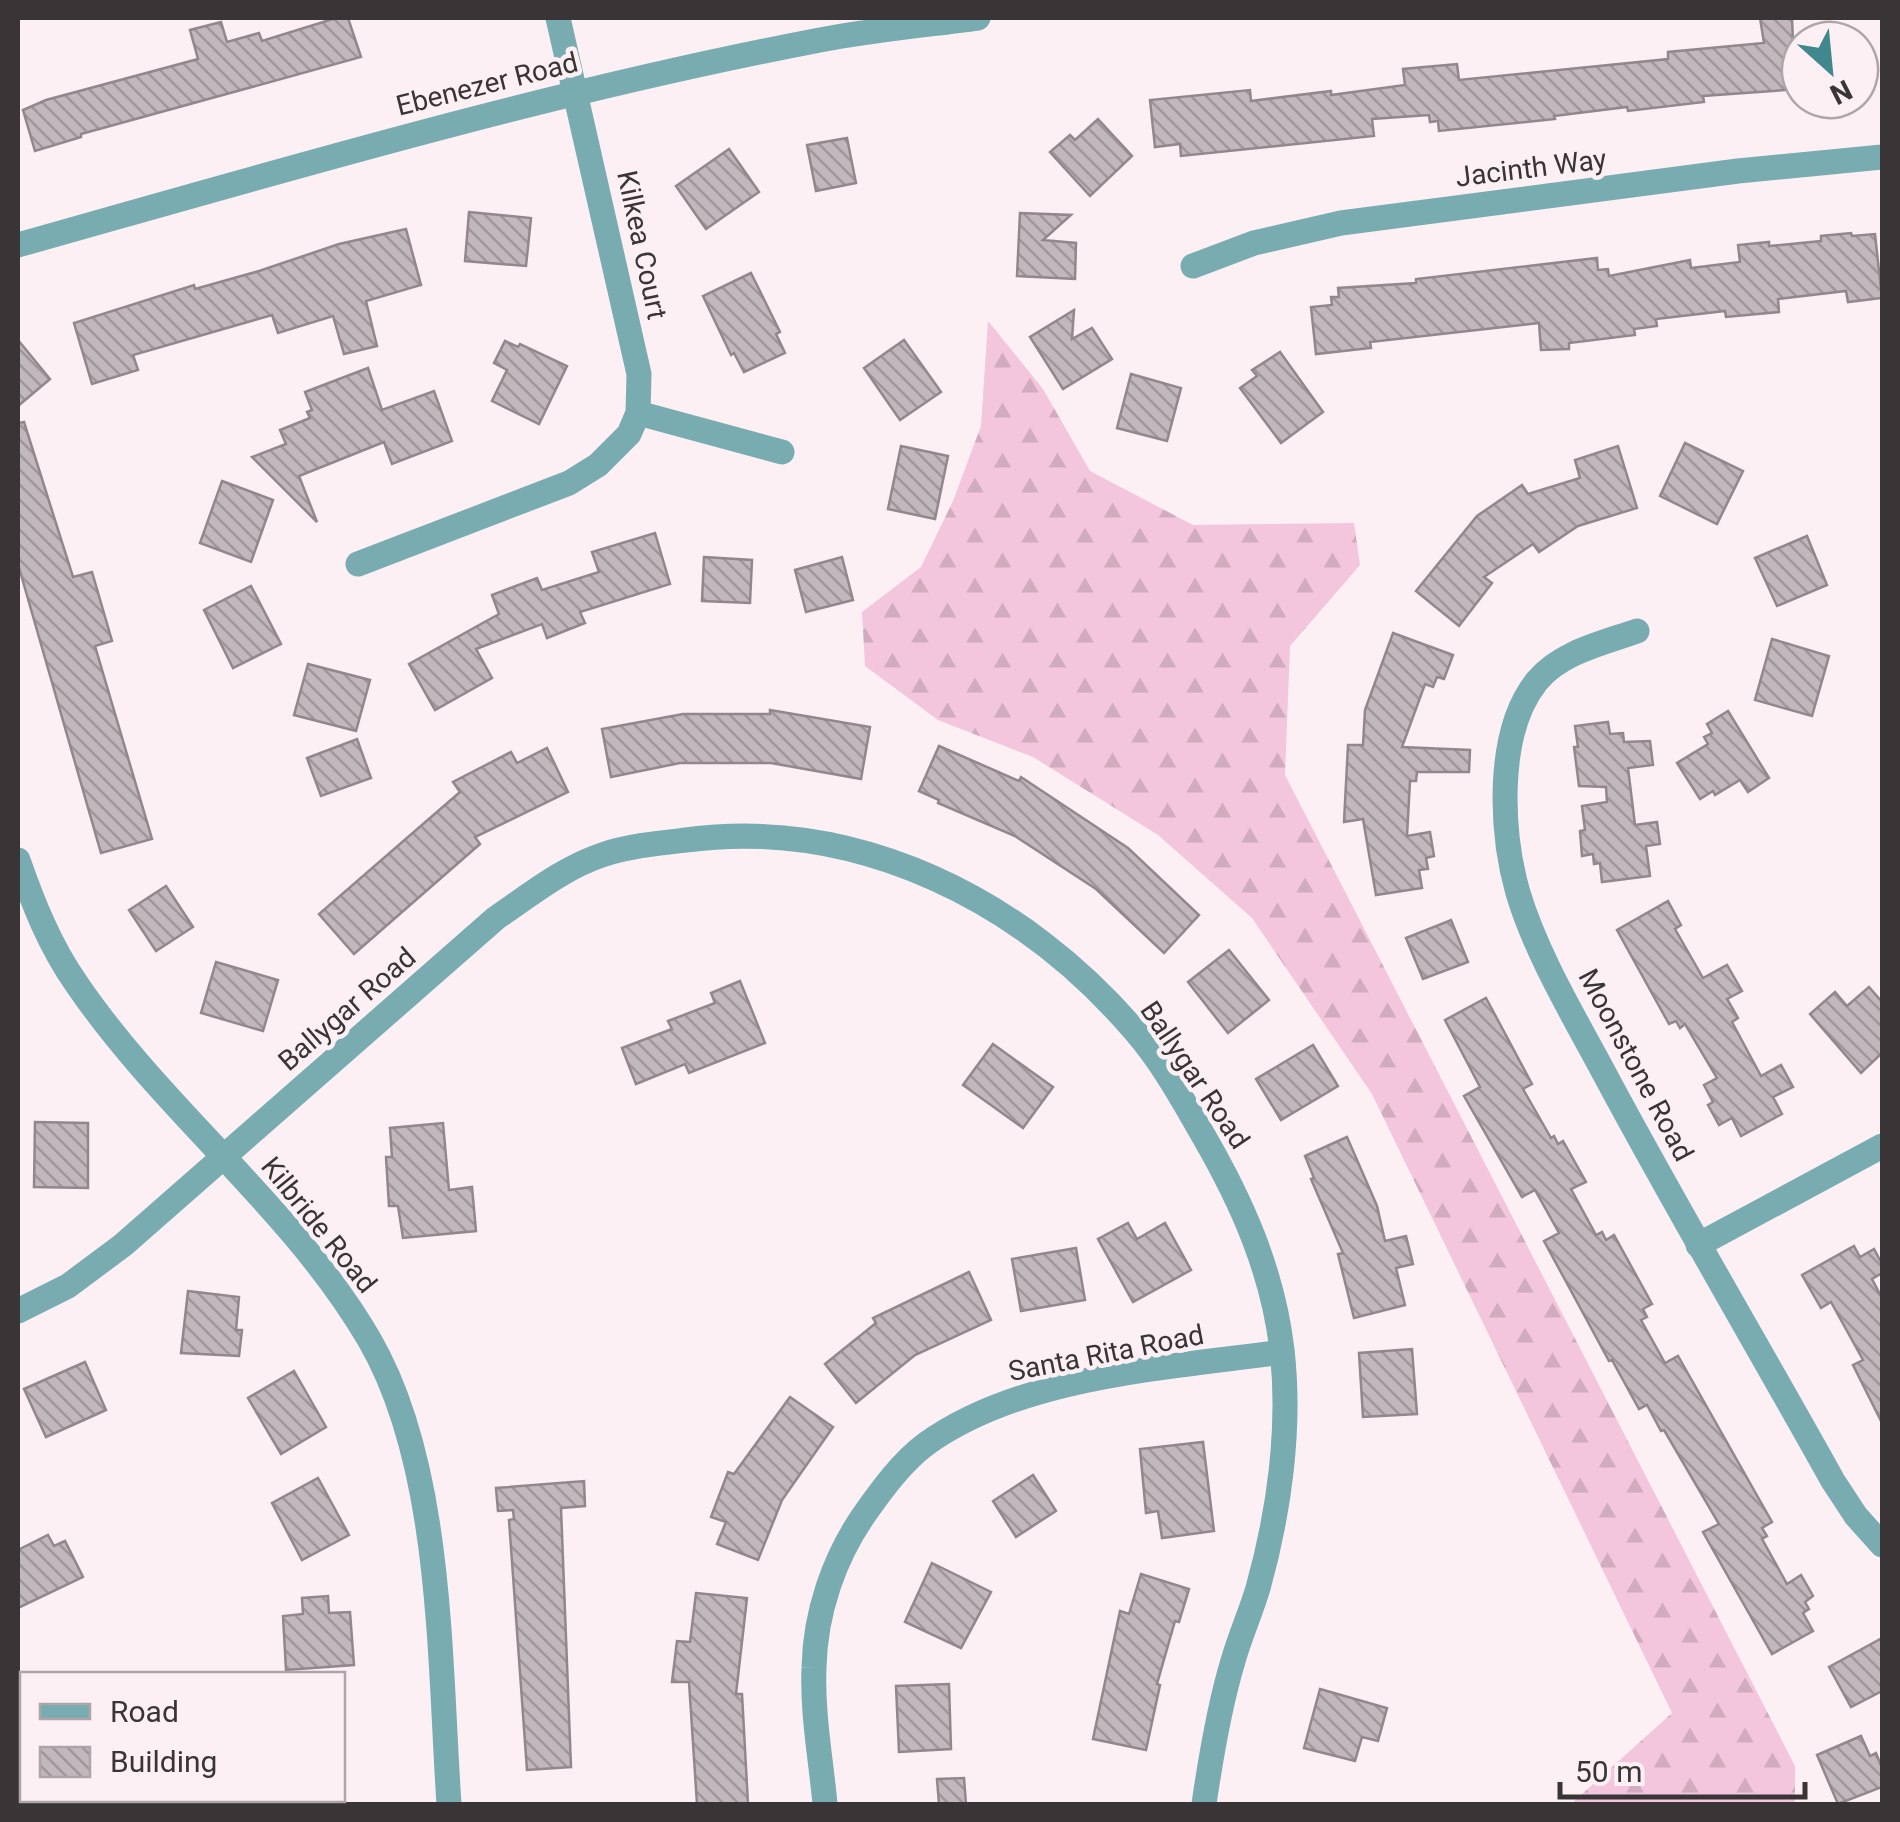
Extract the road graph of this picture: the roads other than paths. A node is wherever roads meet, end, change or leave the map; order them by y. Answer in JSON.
{"nodes":[{"id":1,"x":558,"y":18,"type":"edge"},
{"id":2,"x":978,"y":18,"type":"edge"},
{"id":3,"x":577,"y":91,"type":"junction"},
{"id":4,"x":1882,"y":157,"type":"edge"},
{"id":5,"x":18,"y":245,"type":"edge"},
{"id":6,"x":1193,"y":266,"type":"dead end"},
{"id":7,"x":638,"y":413,"type":"junction"},
{"id":8,"x":782,"y":452,"type":"dead end"},
{"id":9,"x":358,"y":564,"type":"dead end"},
{"id":10,"x":1638,"y":631,"type":"dead end"},
{"id":11,"x":18,"y":860,"type":"edge"},
{"id":12,"x":1882,"y":1146,"type":"edge"},
{"id":13,"x":224,"y":1156,"type":"junction"},
{"id":14,"x":1698,"y":1245,"type":"junction"},
{"id":15,"x":18,"y":1311,"type":"edge"},
{"id":16,"x":1282,"y":1352,"type":"junction"},
{"id":17,"x":1882,"y":1544,"type":"edge"},
{"id":18,"x":449,"y":1804,"type":"edge"},
{"id":19,"x":824,"y":1804,"type":"edge"},
{"id":20,"x":1204,"y":1804,"type":"edge"}],
"edges":[{"from":1,"to":3,"type":"street","name":"Kilkea Court"},
{"from":2,"to":3,"type":"street","name":"Ebenezer Road"},
{"from":3,"to":5,"type":"street","name":"Ebenezer Road"},
{"from":3,"to":7,"type":"street","name":"Kilkea Court"},
{"from":4,"to":6,"type":"street","name":"Jacinth Way"},
{"from":7,"to":8,"type":"street"},
{"from":7,"to":9,"type":"street"},
{"from":10,"to":14,"type":"street","name":"Moonstone Road"},
{"from":11,"to":13,"type":"street","name":"Kilbride Road"},
{"from":12,"to":14,"type":"street"},
{"from":13,"to":15,"type":"street","name":"Ballygar Road"},
{"from":13,"to":16,"type":"street","name":"Ballygar Road"},
{"from":13,"to":18,"type":"street","name":"Kilbride Road"},
{"from":14,"to":17,"type":"street","name":"Moonstone Road"},
{"from":16,"to":19,"type":"street","name":"Santa Rita Road"},
{"from":16,"to":20,"type":"street","name":"Ballygar Road"}]}
